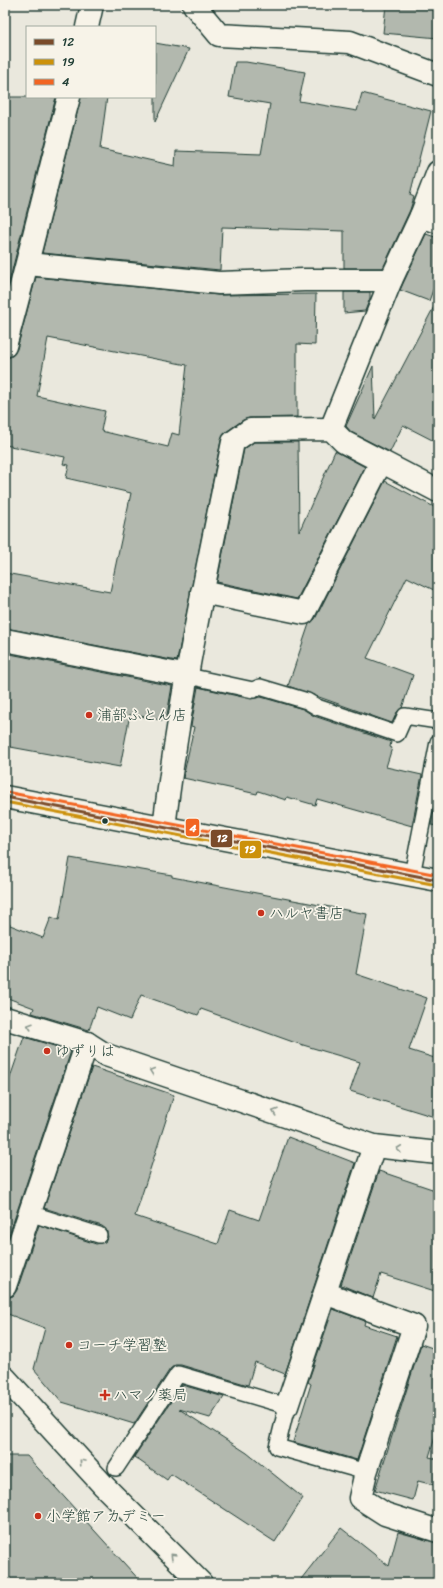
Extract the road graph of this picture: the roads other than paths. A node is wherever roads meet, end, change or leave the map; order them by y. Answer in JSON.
{"nodes":[{"id":1,"x":92,"y":5,"type":"edge"},
{"id":2,"x":194,"y":5,"type":"edge"},
{"id":3,"x":86,"y":26,"type":"edge"},
{"id":4,"x":438,"y":75,"type":"edge"},
{"id":5,"x":69,"y":98,"type":"edge"},
{"id":6,"x":438,"y":172,"type":"edge"},
{"id":7,"x":430,"y":219,"type":"edge"},
{"id":8,"x":28,"y":264,"type":"junction"},
{"id":9,"x":391,"y":280,"type":"junction"},
{"id":10,"x":5,"y":346,"type":"edge"},
{"id":11,"x":331,"y":429,"type":"junction"},
{"id":12,"x":381,"y":462,"type":"junction"},
{"id":13,"x":436,"y":484,"type":"edge"},
{"id":14,"x":202,"y":592,"type":"junction"},
{"id":15,"x":5,"y":640,"type":"edge"},
{"id":16,"x":188,"y":676,"type":"junction"},
{"id":17,"x":438,"y":721,"type":"edge"},
{"id":18,"x":438,"y":742,"type":"edge"},
{"id":19,"x":5,"y":797,"type":"edge"},
{"id":20,"x":164,"y":828,"type":"junction"},
{"id":21,"x":412,"y":875,"type":"junction"},
{"id":22,"x":438,"y":880,"type":"edge"},
{"id":23,"x":5,"y":1018,"type":"edge"},
{"id":24,"x":87,"y":1043,"type":"junction"},
{"id":25,"x":374,"y":1146,"type":"junction"},
{"id":26,"x":437,"y":1149,"type":"edge"},
{"id":27,"x":29,"y":1213,"type":"junction"},
{"id":28,"x":99,"y":1235,"type":"dead end"},
{"id":29,"x":5,"y":1286,"type":"edge"},
{"id":30,"x":325,"y":1293,"type":"junction"},
{"id":31,"x":5,"y":1378,"type":"edge"},
{"id":32,"x":287,"y":1406,"type":"junction"},
{"id":33,"x":116,"y":1468,"type":"dead end"},
{"id":34,"x":366,"y":1472,"type":"junction"},
{"id":35,"x":438,"y":1531,"type":"edge"},
{"id":36,"x":200,"y":1583,"type":"edge"}],
"edges":[{"from":1,"to":3,"type":"street"},
{"from":2,"to":4,"type":"street"},
{"from":5,"to":8,"type":"street"},
{"from":6,"to":7,"type":"street"},
{"from":7,"to":9,"type":"street"},
{"from":8,"to":9,"type":"street"},
{"from":8,"to":10,"type":"street"},
{"from":9,"to":11,"type":"street"},
{"from":11,"to":12,"type":"street"},
{"from":11,"to":14,"type":"street"},
{"from":12,"to":13,"type":"street"},
{"from":12,"to":14,"type":"street"},
{"from":14,"to":16,"type":"street"},
{"from":15,"to":16,"type":"street"},
{"from":16,"to":17,"type":"lane"},
{"from":16,"to":20,"type":"street"},
{"from":18,"to":21,"type":"lane"},
{"from":19,"to":20,"type":"street"},
{"from":20,"to":21,"type":"street"},
{"from":21,"to":22,"type":"street"},
{"from":24,"to":23,"type":"street","one_way":true},
{"from":25,"to":24,"type":"street","one_way":true},
{"from":24,"to":27,"type":"street"},
{"from":26,"to":25,"type":"street","one_way":true},
{"from":25,"to":30,"type":"street"},
{"from":27,"to":28,"type":"lane"},
{"from":27,"to":29,"type":"street"},
{"from":30,"to":32,"type":"street"},
{"from":30,"to":34,"type":"street"},
{"from":36,"to":31,"type":"street","one_way":true},
{"from":32,"to":33,"type":"lane"},
{"from":32,"to":34,"type":"lane"},
{"from":34,"to":35,"type":"street"}]}
